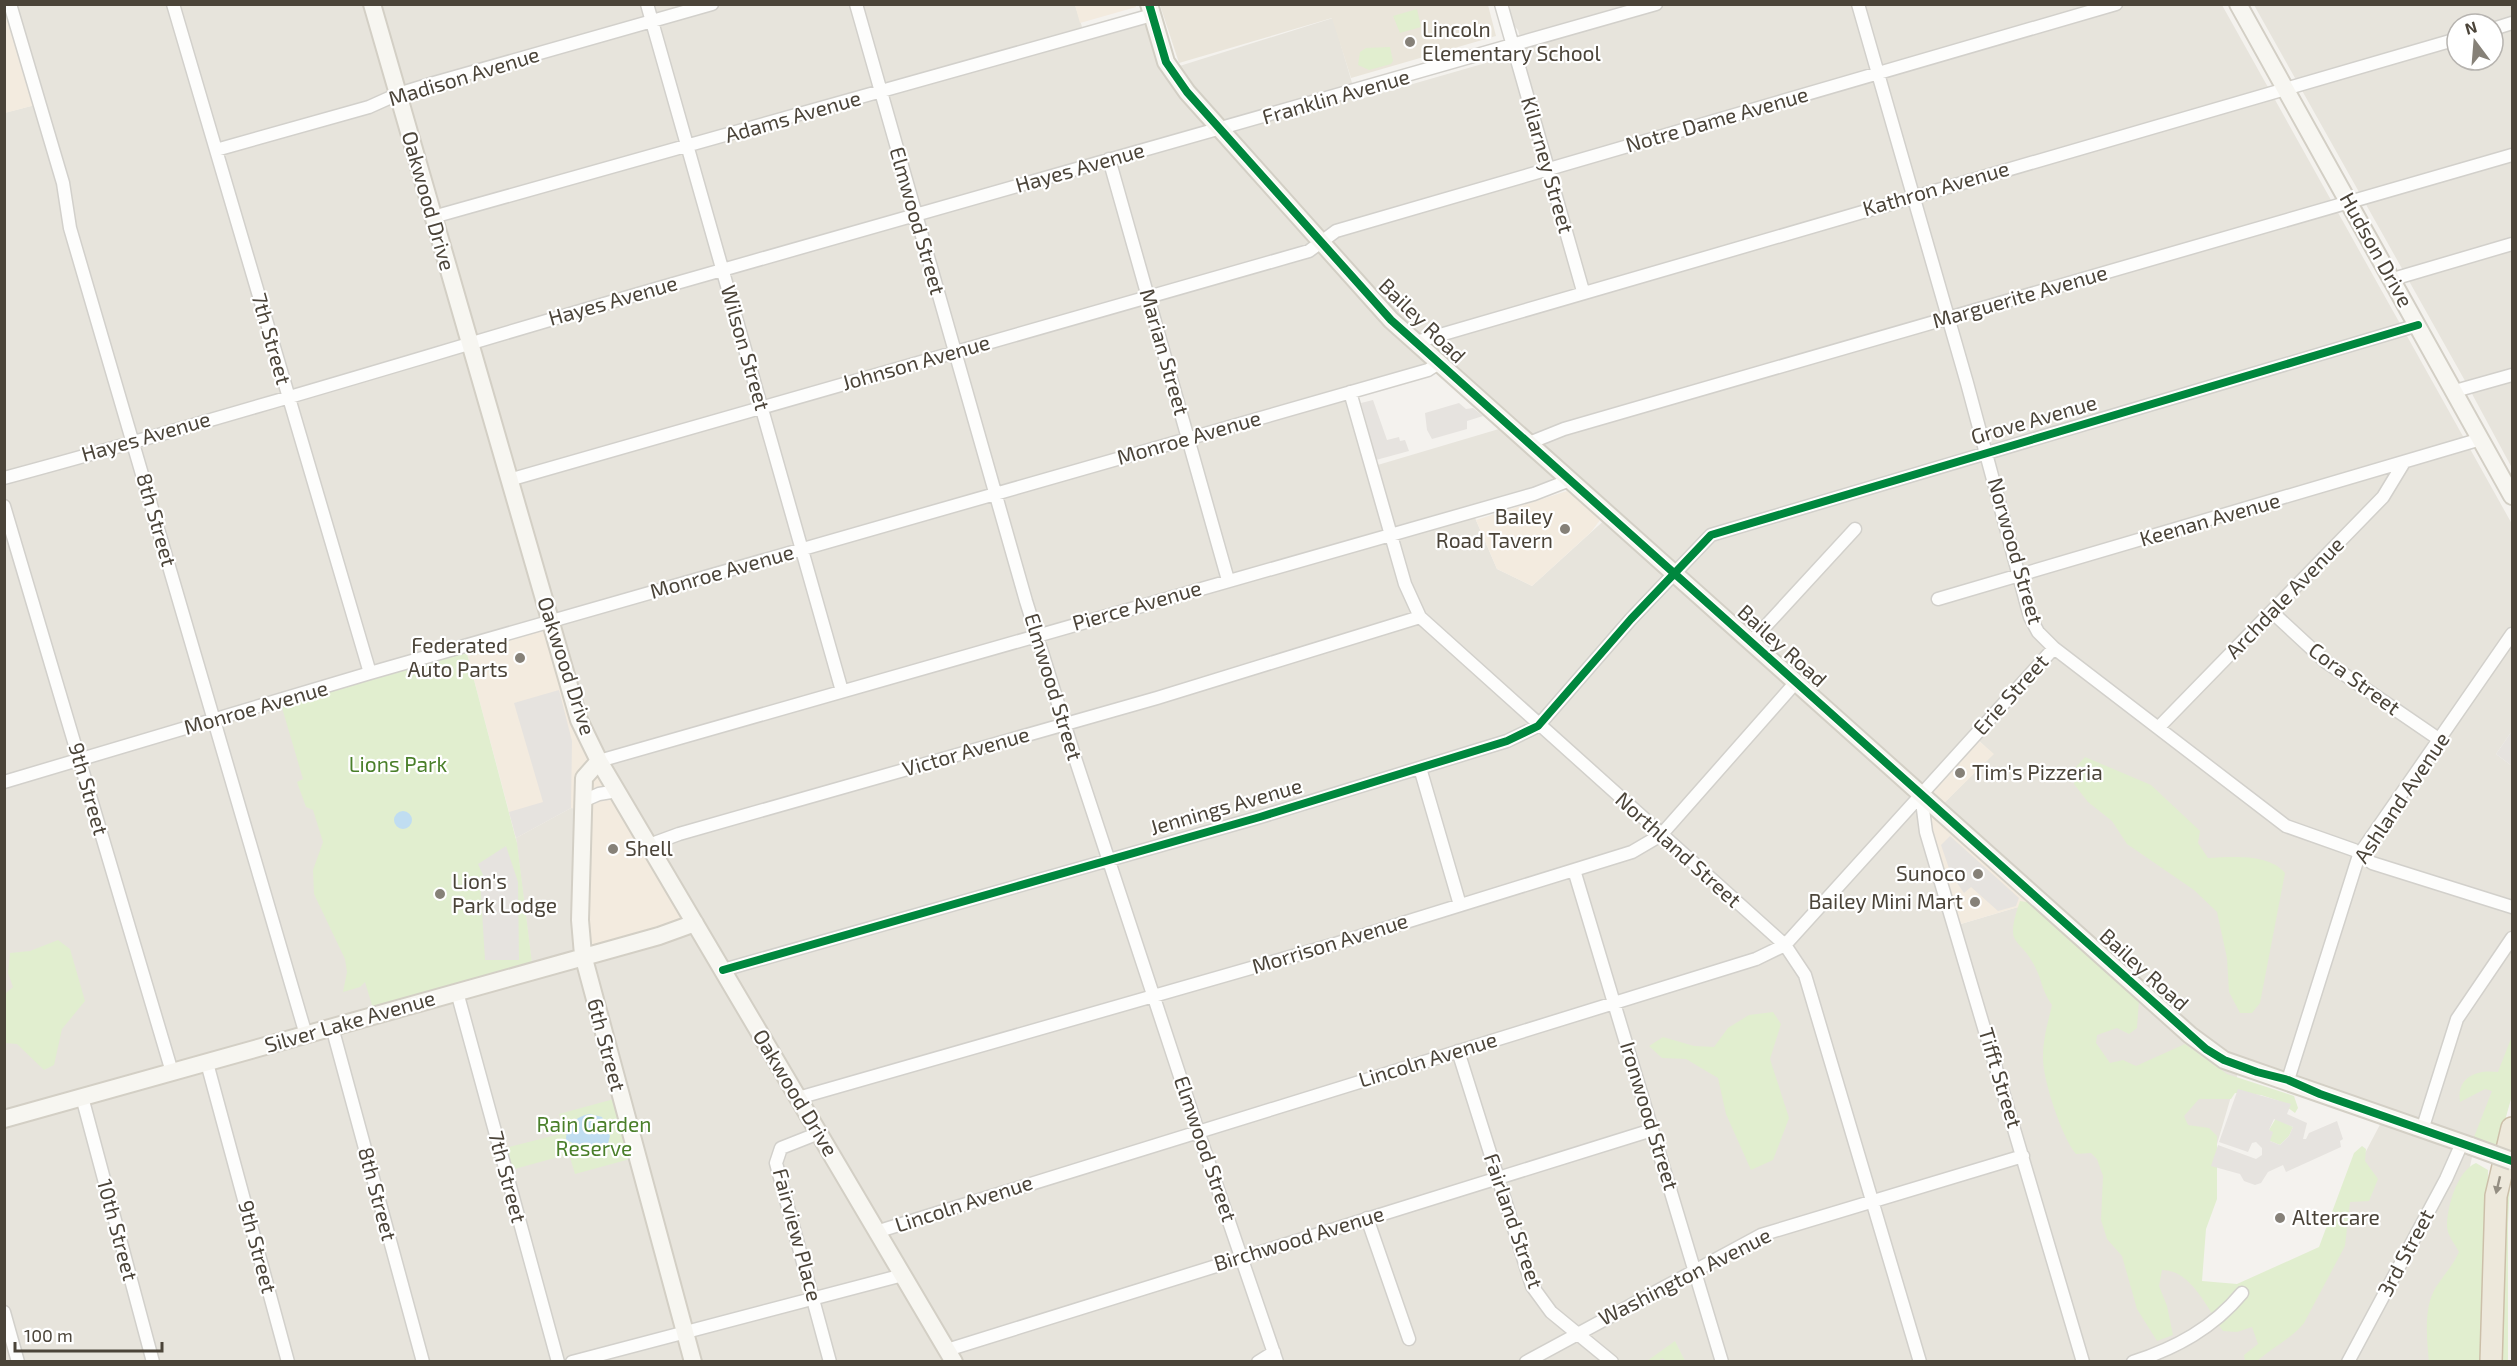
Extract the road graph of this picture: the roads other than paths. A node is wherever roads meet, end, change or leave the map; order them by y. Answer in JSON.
{"nodes":[{"id":1,"x":10,"y":4,"type":"edge"},
{"id":2,"x":173,"y":4,"type":"edge"},
{"id":3,"x":372,"y":4,"type":"edge"},
{"id":4,"x":647,"y":4,"type":"edge"},
{"id":5,"x":712,"y":4,"type":"edge"},
{"id":6,"x":856,"y":4,"type":"edge"},
{"id":7,"x":1501,"y":4,"type":"edge"},
{"id":8,"x":1656,"y":4,"type":"edge"},
{"id":9,"x":1858,"y":4,"type":"edge"},
{"id":10,"x":2116,"y":4,"type":"edge"},
{"id":11,"x":2238,"y":4,"type":"edge"},
{"id":12,"x":1151,"y":10,"type":"edge"},
{"id":13,"x":651,"y":22,"type":"junction"},
{"id":14,"x":2445,"y":42,"type":"edge"},
{"id":15,"x":1512,"y":46,"type":"junction"},
{"id":16,"x":1878,"y":74,"type":"junction"},
{"id":17,"x":2285,"y":88,"type":"junction"},
{"id":18,"x":880,"y":92,"type":"junction"},
{"id":19,"x":398,"y":94,"type":"junction"},
{"id":20,"x":1223,"y":129,"type":"junction"},
{"id":21,"x":688,"y":146,"type":"junction"},
{"id":22,"x":216,"y":150,"type":"junction"},
{"id":23,"x":2512,"y":155,"type":"edge"},
{"id":24,"x":1110,"y":159,"type":"junction"},
{"id":25,"x":1547,"y":169,"type":"junction"},
{"id":26,"x":1913,"y":196,"type":"junction"},
{"id":27,"x":2349,"y":202,"type":"junction"},
{"id":28,"x":915,"y":215,"type":"junction"},
{"id":29,"x":433,"y":217,"type":"junction"},
{"id":30,"x":1321,"y":242,"type":"junction"},
{"id":31,"x":2512,"y":244,"type":"edge"},
{"id":32,"x":722,"y":270,"type":"junction"},
{"id":33,"x":2393,"y":279,"type":"junction"},
{"id":34,"x":1584,"y":291,"type":"junction"},
{"id":35,"x":1148,"y":297,"type":"junction"},
{"id":36,"x":1948,"y":318,"type":"junction"},
{"id":37,"x":2418,"y":325,"type":"junction"},
{"id":38,"x":469,"y":342,"type":"junction"},
{"id":39,"x":1416,"y":342,"type":"junction"},
{"id":40,"x":954,"y":351,"type":"junction"},
{"id":41,"x":1439,"y":363,"type":"junction"},
{"id":42,"x":2512,"y":375,"type":"edge"},
{"id":43,"x":2455,"y":391,"type":"junction"},
{"id":44,"x":1350,"y":392,"type":"junction"},
{"id":45,"x":288,"y":395,"type":"junction"},
{"id":46,"x":762,"y":408,"type":"junction"},
{"id":47,"x":1188,"y":439,"type":"junction"},
{"id":48,"x":2481,"y":439,"type":"junction"},
{"id":49,"x":133,"y":441,"type":"junction"},
{"id":50,"x":1529,"y":442,"type":"junction"},
{"id":51,"x":1986,"y":453,"type":"junction"},
{"id":52,"x":2403,"y":464,"type":"junction"},
{"id":53,"x":4,"y":478,"type":"edge"},
{"id":54,"x":509,"y":480,"type":"junction"},
{"id":55,"x":1570,"y":480,"type":"junction"},
{"id":56,"x":995,"y":494,"type":"junction"},
{"id":57,"x":2512,"y":496,"type":"edge"},
{"id":58,"x":4,"y":506,"type":"edge"},
{"id":59,"x":1855,"y":529,"type":"dead end"},
{"id":60,"x":1390,"y":534,"type":"junction"},
{"id":61,"x":801,"y":549,"type":"junction"},
{"id":62,"x":1674,"y":573,"type":"junction"},
{"id":63,"x":2019,"y":576,"type":"junction"},
{"id":64,"x":1228,"y":580,"type":"junction"},
{"id":65,"x":1938,"y":600,"type":"dead end"},
{"id":66,"x":2272,"y":612,"type":"junction"},
{"id":67,"x":1420,"y":617,"type":"junction"},
{"id":68,"x":550,"y":622,"type":"junction"},
{"id":69,"x":1037,"y":634,"type":"junction"},
{"id":70,"x":2512,"y":634,"type":"edge"},
{"id":71,"x":1751,"y":642,"type":"junction"},
{"id":72,"x":2054,"y":648,"type":"junction"},
{"id":73,"x":369,"y":673,"type":"junction"},
{"id":74,"x":1796,"y":682,"type":"junction"},
{"id":75,"x":842,"y":691,"type":"junction"},
{"id":76,"x":214,"y":720,"type":"junction"},
{"id":77,"x":1064,"y":724,"type":"junction"},
{"id":78,"x":1538,"y":726,"type":"junction"},
{"id":79,"x":2159,"y":727,"type":"junction"},
{"id":80,"x":2440,"y":740,"type":"junction"},
{"id":81,"x":79,"y":760,"type":"junction"},
{"id":82,"x":599,"y":761,"type":"junction"},
{"id":83,"x":1420,"y":768,"type":"junction"},
{"id":84,"x":4,"y":782,"type":"edge"},
{"id":85,"x":617,"y":791,"type":"junction"},
{"id":86,"x":1921,"y":794,"type":"junction"},
{"id":87,"x":583,"y":801,"type":"junction"},
{"id":88,"x":1661,"y":835,"type":"junction"},
{"id":89,"x":649,"y":845,"type":"junction"},
{"id":90,"x":2359,"y":855,"type":"junction"},
{"id":91,"x":1108,"y":860,"type":"junction"},
{"id":92,"x":1575,"y":870,"type":"junction"},
{"id":93,"x":1460,"y":904,"type":"junction"},
{"id":94,"x":2512,"y":907,"type":"edge"},
{"id":95,"x":695,"y":923,"type":"junction"},
{"id":96,"x":2512,"y":938,"type":"edge"},
{"id":97,"x":1785,"y":945,"type":"junction"},
{"id":98,"x":583,"y":955,"type":"junction"},
{"id":99,"x":723,"y":970,"type":"junction"},
{"id":100,"x":457,"y":992,"type":"junction"},
{"id":101,"x":1152,"y":996,"type":"junction"},
{"id":102,"x":1615,"y":1003,"type":"junction"},
{"id":103,"x":332,"y":1027,"type":"junction"},
{"id":104,"x":306,"y":1035,"type":"junction"},
{"id":105,"x":1458,"y":1051,"type":"junction"},
{"id":106,"x":207,"y":1063,"type":"junction"},
{"id":107,"x":172,"y":1072,"type":"junction"},
{"id":108,"x":2288,"y":1080,"type":"junction"},
{"id":109,"x":82,"y":1097,"type":"junction"},
{"id":110,"x":798,"y":1098,"type":"junction"},
{"id":111,"x":4,"y":1119,"type":"edge"},
{"id":112,"x":2512,"y":1128,"type":"edge"},
{"id":113,"x":1652,"y":1130,"type":"junction"},
{"id":114,"x":2422,"y":1130,"type":"junction"},
{"id":115,"x":1197,"y":1131,"type":"junction"},
{"id":116,"x":819,"y":1133,"type":"junction"},
{"id":117,"x":2467,"y":1144,"type":"junction"},
{"id":118,"x":2024,"y":1156,"type":"junction"},
{"id":119,"x":2512,"y":1161,"type":"edge"},
{"id":120,"x":1497,"y":1179,"type":"junction"},
{"id":121,"x":1872,"y":1200,"type":"junction"},
{"id":122,"x":1367,"y":1218,"type":"junction"},
{"id":123,"x":876,"y":1232,"type":"junction"},
{"id":124,"x":1242,"y":1257,"type":"junction"},
{"id":125,"x":1695,"y":1271,"type":"junction"},
{"id":126,"x":903,"y":1275,"type":"junction"},
{"id":127,"x":2242,"y":1293,"type":"dead end"},
{"id":128,"x":813,"y":1298,"type":"junction"},
{"id":129,"x":4,"y":1312,"type":"edge"},
{"id":130,"x":684,"y":1333,"type":"junction"},
{"id":131,"x":1576,"y":1333,"type":"junction"},
{"id":132,"x":1409,"y":1340,"type":"dead end"},
{"id":133,"x":950,"y":1356,"type":"edge"},
{"id":134,"x":1275,"y":1357,"type":"edge"},
{"id":135,"x":18,"y":1362,"type":"edge"},
{"id":136,"x":153,"y":1362,"type":"edge"},
{"id":137,"x":288,"y":1362,"type":"edge"},
{"id":138,"x":423,"y":1362,"type":"edge"},
{"id":139,"x":558,"y":1362,"type":"edge"},
{"id":140,"x":572,"y":1362,"type":"edge"},
{"id":141,"x":693,"y":1362,"type":"edge"},
{"id":142,"x":830,"y":1362,"type":"edge"},
{"id":143,"x":1258,"y":1362,"type":"edge"},
{"id":144,"x":1526,"y":1362,"type":"edge"},
{"id":145,"x":1612,"y":1362,"type":"edge"},
{"id":146,"x":1722,"y":1362,"type":"edge"},
{"id":147,"x":1920,"y":1362,"type":"edge"},
{"id":148,"x":2083,"y":1362,"type":"edge"},
{"id":149,"x":2133,"y":1362,"type":"edge"},
{"id":150,"x":2348,"y":1362,"type":"edge"},
{"id":151,"x":2491,"y":1362,"type":"edge"}],
"edges":[{"from":1,"to":49,"type":"street","name":"8th Street"},
{"from":2,"to":22,"type":"street","name":"7th Street"},
{"from":3,"to":19,"type":"street","name":"Oakwood Drive"},
{"from":4,"to":13,"type":"street","name":"Wilson Street"},
{"from":5,"to":13,"type":"street","name":"Madison Avenue"},
{"from":6,"to":18,"type":"street","name":"Elmwood Street"},
{"from":7,"to":15,"type":"street","name":"Kilarney Street"},
{"from":8,"to":15,"type":"street","name":"Franklin Avenue"},
{"from":9,"to":16,"type":"street","name":"Norwood Street"},
{"from":10,"to":16,"type":"street","name":"Notre Dame Avenue"},
{"from":11,"to":17,"type":"street","name":"Hudson Drive"},
{"from":12,"to":18,"type":"street","name":"Adams Avenue"},
{"from":12,"to":20,"type":"street","name":"Bailey Road"},
{"from":13,"to":19,"type":"street","name":"Madison Avenue"},
{"from":13,"to":21,"type":"street","name":"Wilson Street"},
{"from":14,"to":17,"type":"street","name":"Kathron Avenue"},
{"from":15,"to":20,"type":"street","name":"Franklin Avenue"},
{"from":15,"to":25,"type":"street","name":"Kilarney Street"},
{"from":16,"to":25,"type":"street","name":"Notre Dame Avenue"},
{"from":16,"to":26,"type":"street","name":"Norwood Street"},
{"from":17,"to":26,"type":"street","name":"Kathron Avenue"},
{"from":17,"to":27,"type":"street","name":"Hudson Drive"},
{"from":18,"to":21,"type":"street","name":"Adams Avenue"},
{"from":18,"to":28,"type":"street","name":"Elmwood Street"},
{"from":19,"to":22,"type":"street","name":"Madison Avenue"},
{"from":19,"to":29,"type":"street","name":"Oakwood Drive"},
{"from":20,"to":24,"type":"street","name":"Hayes Avenue"},
{"from":20,"to":30,"type":"street","name":"Bailey Road"},
{"from":21,"to":29,"type":"street","name":"Adams Avenue"},
{"from":21,"to":32,"type":"street","name":"Wilson Street"},
{"from":22,"to":45,"type":"street","name":"7th Street"},
{"from":23,"to":27,"type":"street","name":"Marguerite Avenue"},
{"from":24,"to":28,"type":"street","name":"Hayes Avenue"},
{"from":24,"to":35,"type":"street","name":"Marian Street"},
{"from":25,"to":30,"type":"street","name":"Notre Dame Avenue"},
{"from":25,"to":34,"type":"street","name":"Kilarney Street"},
{"from":26,"to":34,"type":"street","name":"Kathron Avenue"},
{"from":26,"to":36,"type":"street","name":"Norwood Street"},
{"from":27,"to":33,"type":"street","name":"Hudson Drive"},
{"from":27,"to":36,"type":"street","name":"Marguerite Avenue"},
{"from":28,"to":32,"type":"street","name":"Hayes Avenue"},
{"from":28,"to":40,"type":"street","name":"Elmwood Street"},
{"from":29,"to":38,"type":"street","name":"Oakwood Drive"},
{"from":30,"to":35,"type":"street","name":"Johnson Avenue"},
{"from":30,"to":39,"type":"street","name":"Bailey Road"},
{"from":31,"to":33,"type":"street"},
{"from":32,"to":38,"type":"street","name":"Hayes Avenue"},
{"from":32,"to":46,"type":"street","name":"Wilson Street"},
{"from":33,"to":37,"type":"street","name":"Hudson Drive"},
{"from":34,"to":39,"type":"street","name":"Kathron Avenue"},
{"from":35,"to":40,"type":"street","name":"Johnson Avenue"},
{"from":35,"to":47,"type":"street","name":"Marian Street"},
{"from":36,"to":50,"type":"street","name":"Marguerite Avenue"},
{"from":36,"to":51,"type":"street","name":"Norwood Street"},
{"from":37,"to":43,"type":"street","name":"Hudson Drive"},
{"from":37,"to":51,"type":"street","name":"Grove Avenue"},
{"from":38,"to":45,"type":"street","name":"Hayes Avenue"},
{"from":38,"to":54,"type":"street","name":"Oakwood Drive"},
{"from":39,"to":41,"type":"street","name":"Bailey Road"},
{"from":40,"to":46,"type":"street","name":"Johnson Avenue"},
{"from":40,"to":56,"type":"street","name":"Elmwood Street"},
{"from":41,"to":44,"type":"street","name":"Monroe Avenue"},
{"from":41,"to":50,"type":"street","name":"Bailey Road"},
{"from":42,"to":43,"type":"street"},
{"from":43,"to":48,"type":"street","name":"Hudson Drive"},
{"from":44,"to":47,"type":"street","name":"Monroe Avenue"},
{"from":44,"to":60,"type":"street","name":"Northland Street"},
{"from":45,"to":49,"type":"street","name":"Hayes Avenue"},
{"from":45,"to":73,"type":"street","name":"7th Street"},
{"from":46,"to":54,"type":"street","name":"Johnson Avenue"},
{"from":46,"to":61,"type":"street","name":"Wilson Street"},
{"from":47,"to":56,"type":"street","name":"Monroe Avenue"},
{"from":47,"to":64,"type":"street","name":"Marian Street"},
{"from":48,"to":52,"type":"street","name":"Keenan Avenue"},
{"from":48,"to":57,"type":"street","name":"Hudson Drive"},
{"from":49,"to":53,"type":"street","name":"Hayes Avenue"},
{"from":49,"to":76,"type":"street","name":"8th Street"},
{"from":50,"to":55,"type":"street","name":"Bailey Road"},
{"from":51,"to":62,"type":"street","name":"Grove Avenue"},
{"from":51,"to":63,"type":"street","name":"Norwood Street"},
{"from":52,"to":63,"type":"street","name":"Keenan Avenue"},
{"from":52,"to":66,"type":"street","name":"Archdale Avenue"},
{"from":54,"to":68,"type":"street","name":"Oakwood Drive"},
{"from":55,"to":60,"type":"street","name":"Pierce Avenue"},
{"from":55,"to":62,"type":"street","name":"Bailey Road"},
{"from":56,"to":61,"type":"street","name":"Monroe Avenue"},
{"from":56,"to":69,"type":"street","name":"Elmwood Street"},
{"from":58,"to":81,"type":"street","name":"9th Street"},
{"from":59,"to":71,"type":"street"},
{"from":60,"to":64,"type":"street","name":"Pierce Avenue"},
{"from":60,"to":67,"type":"street","name":"Northland Street"},
{"from":61,"to":68,"type":"street","name":"Monroe Avenue"},
{"from":61,"to":75,"type":"street","name":"Wilson Street"},
{"from":62,"to":71,"type":"street","name":"Bailey Road"},
{"from":62,"to":78,"type":"street","name":"Jennings Avenue"},
{"from":63,"to":65,"type":"street","name":"Keenan Avenue"},
{"from":63,"to":72,"type":"street","name":"Norwood Street"},
{"from":64,"to":69,"type":"street","name":"Pierce Avenue"},
{"from":66,"to":79,"type":"street","name":"Archdale Avenue"},
{"from":66,"to":80,"type":"street","name":"Cora Street"},
{"from":67,"to":77,"type":"street","name":"Victor Avenue"},
{"from":67,"to":78,"type":"street","name":"Northland Street"},
{"from":68,"to":73,"type":"street","name":"Monroe Avenue"},
{"from":68,"to":82,"type":"street","name":"Oakwood Drive"},
{"from":69,"to":75,"type":"street","name":"Pierce Avenue"},
{"from":69,"to":77,"type":"street","name":"Elmwood Street"},
{"from":70,"to":80,"type":"street","name":"Ashland Avenue"},
{"from":71,"to":74,"type":"street","name":"Bailey Road"},
{"from":72,"to":79,"type":"street","name":"Norwood Street"},
{"from":72,"to":86,"type":"street","name":"Erie Street"},
{"from":73,"to":76,"type":"street","name":"Monroe Avenue"},
{"from":74,"to":86,"type":"street","name":"Bailey Road"},
{"from":74,"to":88,"type":"street","name":"Morrison Avenue"},
{"from":75,"to":82,"type":"street","name":"Pierce Avenue"},
{"from":76,"to":81,"type":"street","name":"Monroe Avenue"},
{"from":76,"to":104,"type":"street","name":"8th Street"},
{"from":77,"to":89,"type":"street","name":"Victor Avenue"},
{"from":77,"to":91,"type":"street","name":"Elmwood Street"},
{"from":78,"to":83,"type":"street","name":"Jennings Avenue"},
{"from":78,"to":88,"type":"street","name":"Northland Street"},
{"from":79,"to":90,"type":"street","name":"Norwood Street"},
{"from":80,"to":90,"type":"street","name":"Ashland Avenue"},
{"from":81,"to":84,"type":"street","name":"Monroe Avenue"},
{"from":81,"to":107,"type":"street","name":"9th Street"},
{"from":82,"to":85,"type":"street","name":"Oakwood Drive"},
{"from":82,"to":87,"type":"street","name":"6th Street"},
{"from":83,"to":91,"type":"street","name":"Jennings Avenue"},
{"from":83,"to":93,"type":"street"},
{"from":85,"to":87,"type":"street"},
{"from":85,"to":89,"type":"street","name":"Oakwood Drive"},
{"from":86,"to":97,"type":"street","name":"Lincoln Avenue"},
{"from":86,"to":108,"type":"street","name":"Bailey Road"},
{"from":86,"to":118,"type":"street","name":"Tifft Street"},
{"from":87,"to":98,"type":"street","name":"6th Street"},
{"from":88,"to":92,"type":"street","name":"Morrison Avenue"},
{"from":88,"to":97,"type":"street","name":"Northland Street"},
{"from":89,"to":95,"type":"street","name":"Oakwood Drive"},
{"from":90,"to":94,"type":"street","name":"Norwood Street"},
{"from":90,"to":108,"type":"street","name":"Ashland Avenue"},
{"from":91,"to":99,"type":"street","name":"Jennings Avenue"},
{"from":91,"to":101,"type":"street","name":"Elmwood Street"},
{"from":92,"to":93,"type":"street","name":"Morrison Avenue"},
{"from":92,"to":102,"type":"street","name":"Ironwood Street"},
{"from":93,"to":101,"type":"street","name":"Morrison Avenue"},
{"from":95,"to":98,"type":"street","name":"Silver Lake Avenue"},
{"from":95,"to":99,"type":"street","name":"Oakwood Drive"},
{"from":96,"to":114,"type":"street"},
{"from":97,"to":102,"type":"street","name":"Lincoln Avenue"},
{"from":97,"to":121,"type":"street","name":"Northland Street"},
{"from":98,"to":100,"type":"street","name":"Silver Lake Avenue"},
{"from":98,"to":130,"type":"street","name":"6th Street"},
{"from":99,"to":110,"type":"street","name":"Oakwood Drive"},
{"from":100,"to":103,"type":"street","name":"Silver Lake Avenue"},
{"from":100,"to":139,"type":"street","name":"7th Street"},
{"from":101,"to":110,"type":"street","name":"Morrison Avenue"},
{"from":101,"to":115,"type":"street","name":"Elmwood Street"},
{"from":102,"to":105,"type":"street","name":"Lincoln Avenue"},
{"from":102,"to":113,"type":"street","name":"Ironwood Street"},
{"from":103,"to":104,"type":"street","name":"Silver Lake Avenue"},
{"from":103,"to":138,"type":"street","name":"8th Street"},
{"from":104,"to":106,"type":"street","name":"Silver Lake Avenue"},
{"from":105,"to":115,"type":"street","name":"Lincoln Avenue"},
{"from":105,"to":120,"type":"street","name":"Fairland Street"},
{"from":106,"to":107,"type":"street","name":"Silver Lake Avenue"},
{"from":106,"to":137,"type":"street","name":"9th Street"},
{"from":107,"to":109,"type":"street","name":"Silver Lake Avenue"},
{"from":108,"to":114,"type":"street","name":"Bailey Road"},
{"from":109,"to":111,"type":"street","name":"Silver Lake Avenue"},
{"from":109,"to":136,"type":"street","name":"10th Street"},
{"from":110,"to":116,"type":"street","name":"Oakwood Drive"},
{"from":112,"to":151,"type":"highway","one_way":true},
{"from":113,"to":120,"type":"street","name":"Birchwood Avenue"},
{"from":113,"to":125,"type":"street","name":"Ironwood Street"},
{"from":114,"to":117,"type":"street","name":"Bailey Road"},
{"from":115,"to":123,"type":"street","name":"Lincoln Avenue"},
{"from":115,"to":124,"type":"street","name":"Elmwood Street"},
{"from":116,"to":123,"type":"street","name":"Oakwood Drive"},
{"from":116,"to":128,"type":"street","name":"Fairview Place"},
{"from":117,"to":119,"type":"street","name":"Bailey Road","bridge":true},
{"from":117,"to":150,"type":"street","name":"3rd Street"},
{"from":118,"to":121,"type":"street","name":"Washington Avenue"},
{"from":118,"to":148,"type":"street","name":"Tifft Street"},
{"from":120,"to":122,"type":"street","name":"Birchwood Avenue"},
{"from":120,"to":131,"type":"street","name":"Fairland Street"},
{"from":121,"to":125,"type":"street","name":"Washington Avenue"},
{"from":121,"to":147,"type":"street","name":"Northland Street"},
{"from":122,"to":124,"type":"street","name":"Birchwood Avenue"},
{"from":122,"to":132,"type":"street"},
{"from":123,"to":126,"type":"street","name":"Oakwood Drive"},
{"from":124,"to":133,"type":"street","name":"Birchwood Avenue"},
{"from":124,"to":134,"type":"street","name":"Elmwood Street"},
{"from":125,"to":131,"type":"street","name":"Washington Avenue"},
{"from":125,"to":146,"type":"street","name":"Ironwood Street"},
{"from":126,"to":128,"type":"street"},
{"from":126,"to":133,"type":"street","name":"Oakwood Drive"},
{"from":127,"to":149,"type":"street"},
{"from":128,"to":130,"type":"street"},
{"from":128,"to":142,"type":"street","name":"Fairview Place"},
{"from":129,"to":135,"type":"street"},
{"from":130,"to":140,"type":"street"},
{"from":130,"to":141,"type":"street","name":"6th Street"},
{"from":131,"to":144,"type":"street","name":"Washington Avenue"},
{"from":131,"to":145,"type":"street","name":"Fairland Street"},
{"from":134,"to":143,"type":"street"}]}
